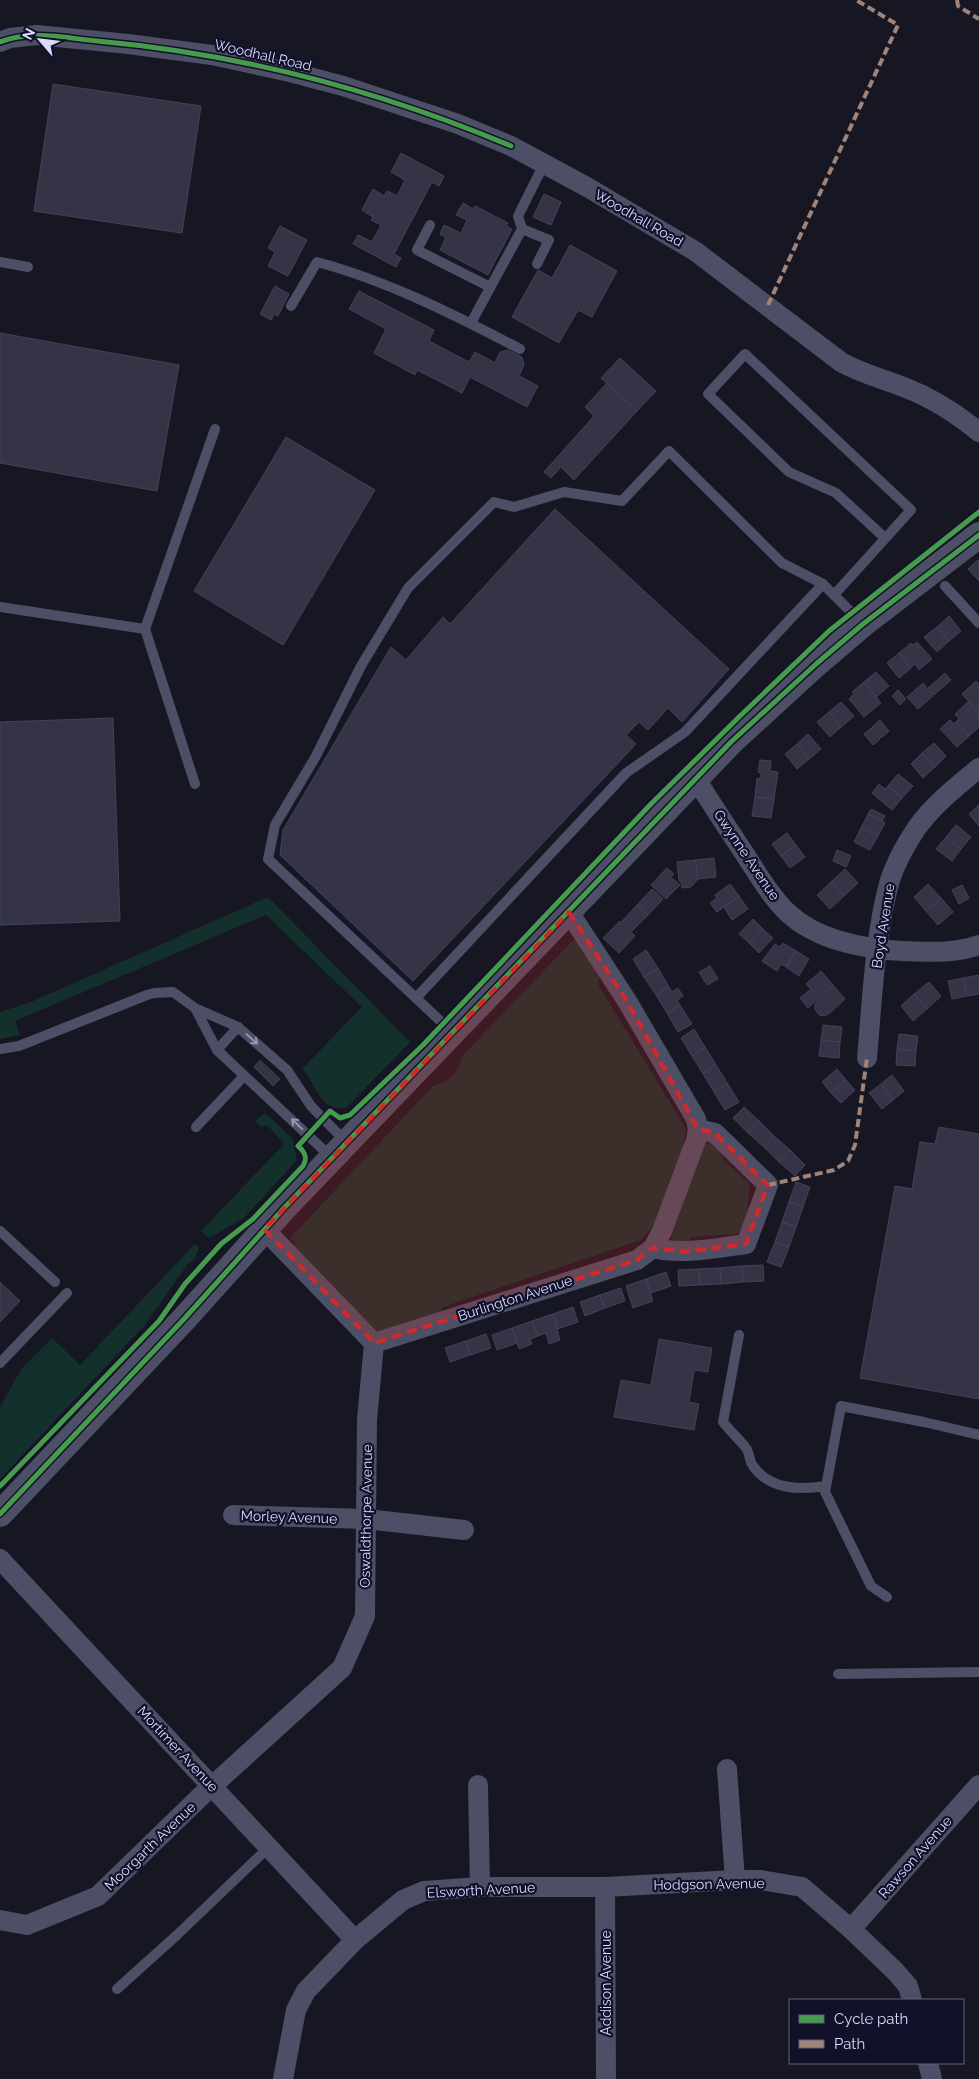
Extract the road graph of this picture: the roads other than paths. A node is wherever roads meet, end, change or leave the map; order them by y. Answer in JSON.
{"nodes":[{"id":1,"x":0,"y":42,"type":"edge"},
{"id":2,"x":544,"y":164,"type":"junction"},
{"id":3,"x":430,"y":225,"type":"dead end"},
{"id":4,"x":522,"y":229,"type":"junction"},
{"id":5,"x":0,"y":262,"type":"edge"},
{"id":6,"x":537,"y":264,"type":"dead end"},
{"id":7,"x":28,"y":267,"type":"dead end"},
{"id":8,"x":490,"y":287,"type":"junction"},
{"id":9,"x":291,"y":306,"type":"dead end"},
{"id":10,"x":470,"y":323,"type":"junction"},
{"id":11,"x":520,"y":349,"type":"dead end"},
{"id":12,"x":215,"y":429,"type":"dead end"},
{"id":13,"x":979,"y":432,"type":"edge"},
{"id":14,"x":979,"y":535,"type":"edge"},
{"id":15,"x":885,"y":538,"type":"junction"},
{"id":16,"x":823,"y":584,"type":"junction"},
{"id":17,"x":945,"y":586,"type":"dead end"},
{"id":18,"x":834,"y":595,"type":"junction"},
{"id":19,"x":0,"y":608,"type":"edge"},
{"id":20,"x":979,"y":623,"type":"edge"},
{"id":21,"x":863,"y":624,"type":"junction"},
{"id":22,"x":145,"y":629,"type":"junction"},
{"id":23,"x":979,"y":768,"type":"edge"},
{"id":24,"x":696,"y":779,"type":"junction"},
{"id":25,"x":195,"y":784,"type":"dead end"},
{"id":26,"x":569,"y":912,"type":"junction"},
{"id":27,"x":979,"y":946,"type":"edge"},
{"id":28,"x":878,"y":950,"type":"junction"},
{"id":29,"x":416,"y":998,"type":"junction"},
{"id":30,"x":194,"y":1008,"type":"junction"},
{"id":31,"x":238,"y":1026,"type":"junction"},
{"id":32,"x":453,"y":1033,"type":"junction"},
{"id":33,"x":0,"y":1049,"type":"edge"},
{"id":34,"x":217,"y":1050,"type":"junction"},
{"id":35,"x":867,"y":1058,"type":"dead end"},
{"id":36,"x":244,"y":1076,"type":"junction"},
{"id":37,"x":196,"y":1127,"type":"dead end"},
{"id":38,"x":698,"y":1129,"type":"junction"},
{"id":39,"x":339,"y":1151,"type":"junction"},
{"id":40,"x":264,"y":1230,"type":"junction"},
{"id":41,"x":0,"y":1232,"type":"edge"},
{"id":42,"x":653,"y":1248,"type":"junction"},
{"id":43,"x":55,"y":1282,"type":"dead end"},
{"id":44,"x":67,"y":1292,"type":"dead end"},
{"id":45,"x":738,"y":1335,"type":"dead end"},
{"id":46,"x":374,"y":1343,"type":"junction"},
{"id":47,"x":1,"y":1365,"type":"edge"},
{"id":48,"x":979,"y":1435,"type":"edge"},
{"id":49,"x":826,"y":1486,"type":"junction"},
{"id":50,"x":0,"y":1514,"type":"edge"},
{"id":51,"x":233,"y":1515,"type":"dead end"},
{"id":52,"x":366,"y":1519,"type":"junction"},
{"id":53,"x":464,"y":1530,"type":"dead end"},
{"id":54,"x":0,"y":1558,"type":"edge"},
{"id":55,"x":887,"y":1597,"type":"dead end"},
{"id":56,"x":979,"y":1672,"type":"edge"},
{"id":57,"x":838,"y":1674,"type":"dead end"},
{"id":58,"x":727,"y":1769,"type":"dead end"},
{"id":59,"x":478,"y":1785,"type":"dead end"},
{"id":60,"x":979,"y":1785,"type":"edge"},
{"id":61,"x":213,"y":1786,"type":"junction"},
{"id":62,"x":269,"y":1847,"type":"junction"},
{"id":63,"x":735,"y":1880,"type":"junction"},
{"id":64,"x":480,"y":1887,"type":"junction"},
{"id":65,"x":605,"y":1887,"type":"junction"},
{"id":66,"x":0,"y":1920,"type":"edge"},
{"id":67,"x":851,"y":1929,"type":"junction"},
{"id":68,"x":355,"y":1940,"type":"junction"},
{"id":69,"x":117,"y":1989,"type":"dead end"},
{"id":70,"x":912,"y":1999,"type":"edge"},
{"id":71,"x":928,"y":2064,"type":"edge"},
{"id":72,"x":283,"y":2079,"type":"edge"},
{"id":73,"x":606,"y":2079,"type":"edge"},
{"id":74,"x":932,"y":2079,"type":"edge"}],
"edges":[{"from":1,"to":2,"type":"street","name":"Woodhall Road"},
{"from":2,"to":4,"type":"lane"},
{"from":2,"to":13,"type":"street","name":"Woodhall Road"},
{"from":3,"to":8,"type":"lane"},
{"from":4,"to":6,"type":"lane"},
{"from":4,"to":8,"type":"lane"},
{"from":5,"to":7,"type":"lane"},
{"from":8,"to":10,"type":"lane"},
{"from":9,"to":10,"type":"lane"},
{"from":10,"to":11,"type":"lane"},
{"from":12,"to":22,"type":"lane"},
{"from":14,"to":21,"type":"street"},
{"from":15,"to":15,"type":"lane"},
{"from":15,"to":18,"type":"lane"},
{"from":16,"to":18,"type":"lane"},
{"from":16,"to":29,"type":"lane"},
{"from":16,"to":29,"type":"lane"},
{"from":17,"to":20,"type":"lane"},
{"from":18,"to":21,"type":"lane"},
{"from":19,"to":22,"type":"lane"},
{"from":21,"to":24,"type":"street"},
{"from":22,"to":25,"type":"lane"},
{"from":23,"to":28,"type":"street","name":"Boyd Avenue"},
{"from":24,"to":26,"type":"street"},
{"from":24,"to":28,"type":"street","name":"Gwynne Avenue"},
{"from":26,"to":32,"type":"street"},
{"from":26,"to":38,"type":"street"},
{"from":27,"to":28,"type":"street","name":"Gwynne Avenue"},
{"from":28,"to":35,"type":"street","name":"Boyd Avenue"},
{"from":29,"to":32,"type":"lane"},
{"from":30,"to":31,"type":"lane"},
{"from":30,"to":33,"type":"lane"},
{"from":30,"to":34,"type":"lane"},
{"from":31,"to":34,"type":"lane"},
{"from":31,"to":39,"type":"lane","one_way":true},
{"from":32,"to":39,"type":"street"},
{"from":34,"to":36,"type":"lane"},
{"from":36,"to":37,"type":"lane"},
{"from":39,"to":36,"type":"lane","one_way":true},
{"from":38,"to":42,"type":"street"},
{"from":38,"to":42,"type":"street"},
{"from":39,"to":40,"type":"street"},
{"from":40,"to":46,"type":"street"},
{"from":40,"to":50,"type":"street"},
{"from":41,"to":43,"type":"lane"},
{"from":42,"to":46,"type":"street","name":"Burlington Avenue"},
{"from":44,"to":47,"type":"lane"},
{"from":45,"to":49,"type":"lane"},
{"from":46,"to":52,"type":"street","name":"Oswaldthorpe Avenue"},
{"from":48,"to":49,"type":"lane"},
{"from":49,"to":55,"type":"lane"},
{"from":51,"to":52,"type":"street","name":"Morley Avenue"},
{"from":52,"to":53,"type":"street","name":"Morley Avenue"},
{"from":52,"to":61,"type":"street","name":"Oswaldthorpe Avenue"},
{"from":54,"to":61,"type":"street","name":"Mortimer Avenue"},
{"from":56,"to":57,"type":"lane"},
{"from":58,"to":63,"type":"street"},
{"from":59,"to":64,"type":"street"},
{"from":60,"to":67,"type":"street","name":"Rawson Avenue"},
{"from":61,"to":62,"type":"street","name":"Mortimer Avenue"},
{"from":61,"to":66,"type":"street","name":"Moorgarth Avenue"},
{"from":62,"to":68,"type":"street","name":"Mortimer Avenue"},
{"from":62,"to":69,"type":"lane"},
{"from":63,"to":65,"type":"street","name":"Hodgson Avenue"},
{"from":63,"to":67,"type":"street","name":"Hodgson Avenue"},
{"from":64,"to":65,"type":"street","name":"Elsworth Avenue"},
{"from":64,"to":68,"type":"street","name":"Elsworth Avenue"},
{"from":65,"to":73,"type":"street","name":"Addison Avenue"},
{"from":67,"to":70,"type":"street","name":"Hodgson Avenue"},
{"from":68,"to":72,"type":"street","name":"Elsworth Avenue"},
{"from":71,"to":74,"type":"street"}]}
